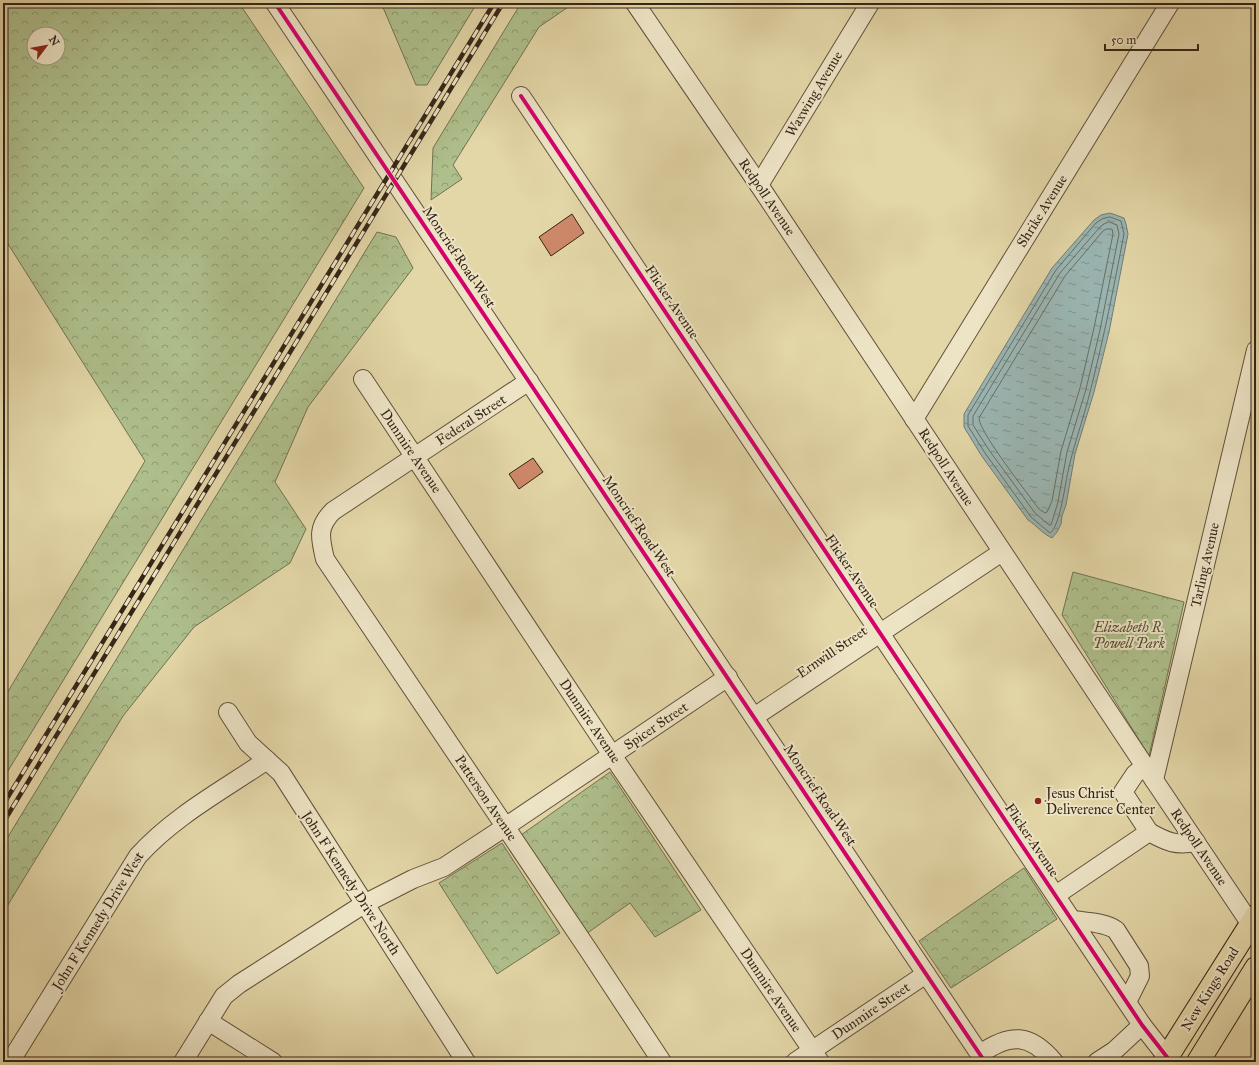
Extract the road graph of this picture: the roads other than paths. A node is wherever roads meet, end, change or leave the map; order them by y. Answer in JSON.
{"nodes":[{"id":1,"x":275,"y":3,"type":"edge"},
{"id":2,"x":635,"y":3,"type":"edge"},
{"id":3,"x":870,"y":3,"type":"edge"},
{"id":4,"x":1170,"y":3,"type":"edge"},
{"id":5,"x":521,"y":96,"type":"dead end"},
{"id":6,"x":759,"y":185,"type":"junction"},
{"id":7,"x":1256,"y":350,"type":"edge"},
{"id":8,"x":363,"y":379,"type":"dead end"},
{"id":9,"x":529,"y":382,"type":"junction"},
{"id":10,"x":914,"y":419,"type":"junction"},
{"id":11,"x":415,"y":456,"type":"junction"},
{"id":12,"x":321,"y":530,"type":"joint"},
{"id":13,"x":1002,"y":552,"type":"junction"},
{"id":14,"x":880,"y":633,"type":"junction"},
{"id":15,"x":728,"y":677,"type":"junction"},
{"id":16,"x":228,"y":712,"type":"dead end"},
{"id":17,"x":754,"y":717,"type":"junction"},
{"id":18,"x":612,"y":755,"type":"junction"},
{"id":19,"x":267,"y":760,"type":"junction"},
{"id":20,"x":1149,"y":773,"type":"junction"},
{"id":21,"x":505,"y":827,"type":"junction"},
{"id":22,"x":1150,"y":832,"type":"junction"},
{"id":23,"x":1196,"y":842,"type":"junction"},
{"id":24,"x":1056,"y":896,"type":"junction"},
{"id":25,"x":364,"y":904,"type":"junction"},
{"id":26,"x":1072,"y":920,"type":"junction"},
{"id":27,"x":1254,"y":924,"type":"edge"},
{"id":28,"x":1256,"y":968,"type":"edge"},
{"id":29,"x":926,"y":974,"type":"junction"},
{"id":30,"x":1128,"y":1002,"type":"junction"},
{"id":31,"x":208,"y":1021,"type":"junction"},
{"id":32,"x":1142,"y":1025,"type":"junction"},
{"id":33,"x":816,"y":1056,"type":"edge"},
{"id":34,"x":982,"y":1058,"type":"edge"},
{"id":35,"x":1165,"y":1060,"type":"edge"},
{"id":36,"x":10,"y":1062,"type":"edge"},
{"id":37,"x":183,"y":1062,"type":"edge"},
{"id":38,"x":273,"y":1062,"type":"edge"},
{"id":39,"x":466,"y":1062,"type":"edge"},
{"id":40,"x":662,"y":1062,"type":"edge"},
{"id":41,"x":795,"y":1062,"type":"edge"},
{"id":42,"x":1054,"y":1062,"type":"edge"},
{"id":43,"x":1097,"y":1062,"type":"edge"},
{"id":44,"x":1198,"y":1062,"type":"edge"}],
"edges":[{"from":1,"to":9,"type":"street","name":"Moncrief Road West"},
{"from":2,"to":6,"type":"street","name":"Redpoll Avenue"},
{"from":3,"to":6,"type":"street","name":"Waxwing Avenue"},
{"from":4,"to":10,"type":"street","name":"Shrike Avenue"},
{"from":5,"to":14,"type":"street","name":"Flicker Avenue"},
{"from":6,"to":10,"type":"street","name":"Redpoll Avenue"},
{"from":7,"to":20,"type":"street","name":"Tarling Avenue"},
{"from":8,"to":11,"type":"street","name":"Dunmire Avenue"},
{"from":9,"to":11,"type":"street","name":"Federal Street"},
{"from":9,"to":15,"type":"street","name":"Moncrief Road West"},
{"from":10,"to":13,"type":"street","name":"Redpoll Avenue"},
{"from":11,"to":12,"type":"street","name":"Federal Street"},
{"from":11,"to":18,"type":"street","name":"Dunmire Avenue"},
{"from":12,"to":21,"type":"street","name":"Patterson Avenue"},
{"from":13,"to":14,"type":"street","name":"Ernwill Street"},
{"from":13,"to":20,"type":"street","name":"Redpoll Avenue"},
{"from":14,"to":17,"type":"street","name":"Ernwill Street"},
{"from":14,"to":24,"type":"street","name":"Flicker Avenue"},
{"from":15,"to":17,"type":"street","name":"Moncrief Road West"},
{"from":15,"to":18,"type":"street","name":"Spicer Street"},
{"from":16,"to":19,"type":"street","name":"John F Kennedy Drive North"},
{"from":17,"to":29,"type":"street","name":"Moncrief Road West"},
{"from":18,"to":21,"type":"street","name":"Spicer Street"},
{"from":18,"to":33,"type":"street","name":"Dunmire Avenue"},
{"from":19,"to":25,"type":"street","name":"John F Kennedy Drive North"},
{"from":19,"to":36,"type":"street","name":"John F Kennedy Drive West"},
{"from":20,"to":22,"type":"street"},
{"from":20,"to":23,"type":"street","name":"Redpoll Avenue"},
{"from":21,"to":25,"type":"street","name":"Spicer Street"},
{"from":21,"to":40,"type":"street","name":"Patterson Avenue"},
{"from":22,"to":23,"type":"street"},
{"from":22,"to":24,"type":"street"},
{"from":23,"to":27,"type":"street","name":"Redpoll Avenue"},
{"from":24,"to":26,"type":"street","name":"Flicker Avenue"},
{"from":25,"to":31,"type":"street","name":"Spicer Street"},
{"from":25,"to":39,"type":"street","name":"John F Kennedy Drive North"},
{"from":26,"to":30,"type":"street","name":"Flicker Avenue"},
{"from":26,"to":30,"type":"street"},
{"from":27,"to":35,"type":"highway","name":"New Kings Road"},
{"from":28,"to":44,"type":"highway","name":"New Kings Road"},
{"from":29,"to":33,"type":"street","name":"Dunmire Street"},
{"from":29,"to":34,"type":"street","name":"Moncrief Road West"},
{"from":30,"to":32,"type":"street","name":"Flicker Avenue"},
{"from":31,"to":37,"type":"street","name":"Spicer Street"},
{"from":31,"to":38,"type":"street"},
{"from":32,"to":35,"type":"street","name":"Flicker Avenue"},
{"from":32,"to":43,"type":"street"},
{"from":33,"to":41,"type":"street","name":"Dunmire Street"},
{"from":34,"to":42,"type":"street"}]}
